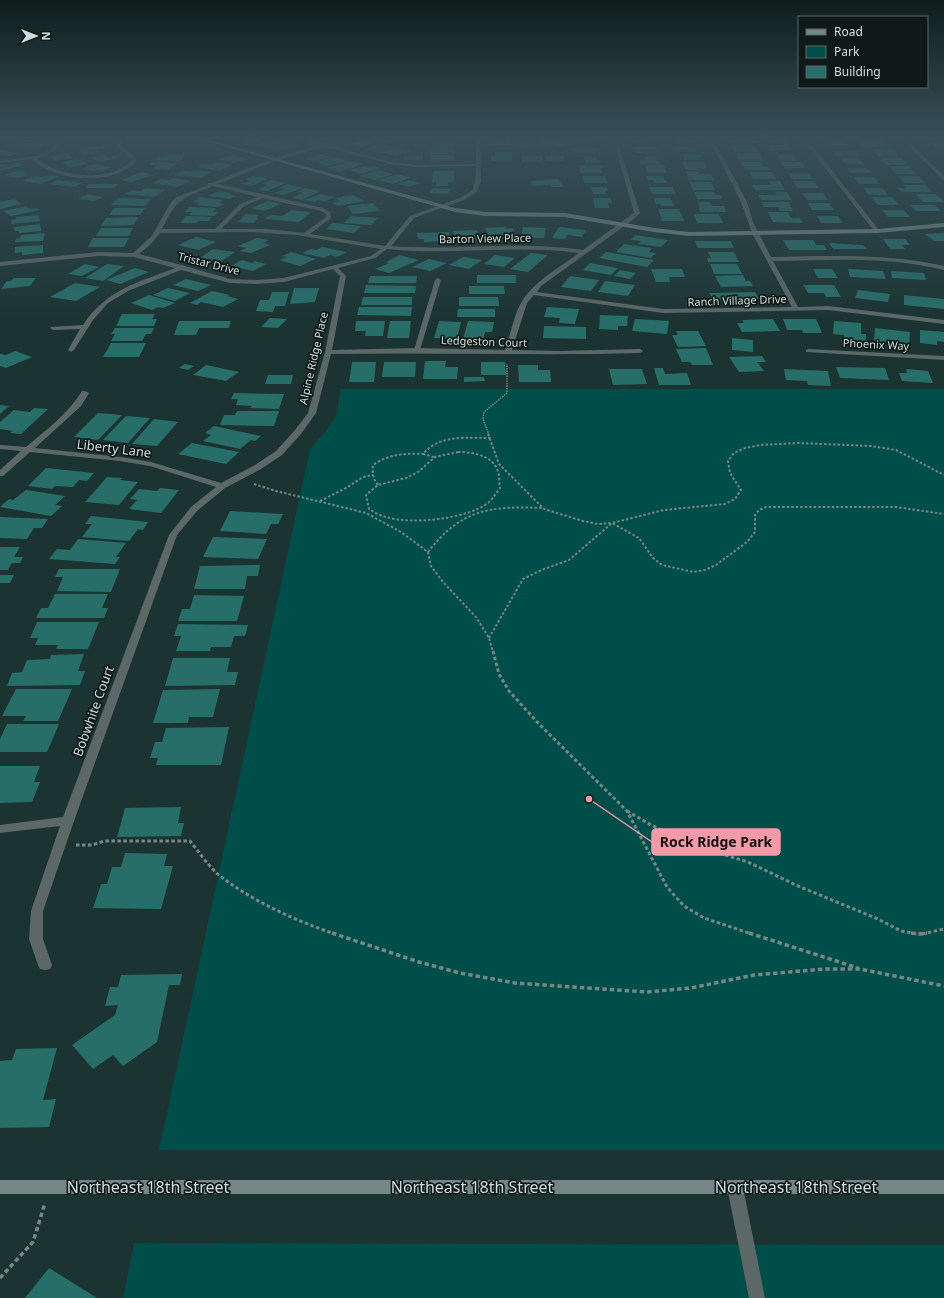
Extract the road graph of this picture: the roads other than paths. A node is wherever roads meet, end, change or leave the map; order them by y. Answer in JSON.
{"nodes":[{"id":1,"x":177,"y":200,"type":"edge"},
{"id":2,"x":255,"y":200,"type":"edge"},
{"id":3,"x":273,"y":200,"type":"edge"},
{"id":4,"x":417,"y":200,"type":"edge"},
{"id":5,"x":459,"y":200,"type":"edge"},
{"id":6,"x":633,"y":200,"type":"edge"},
{"id":7,"x":742,"y":200,"type":"edge"},
{"id":8,"x":852,"y":200,"type":"edge"},
{"id":9,"x":440,"y":206,"type":"junction"},
{"id":10,"x":623,"y":225,"type":"junction"},
{"id":11,"x":944,"y":225,"type":"edge"},
{"id":12,"x":216,"y":231,"type":"junction"},
{"id":13,"x":158,"y":232,"type":"junction"},
{"id":14,"x":877,"y":232,"type":"junction"},
{"id":15,"x":755,"y":233,"type":"junction"},
{"id":16,"x":305,"y":235,"type":"junction"},
{"id":17,"x":388,"y":247,"type":"junction"},
{"id":18,"x":583,"y":252,"type":"junction"},
{"id":19,"x":134,"y":255,"type":"junction"},
{"id":20,"x":770,"y":259,"type":"junction"},
{"id":21,"x":944,"y":263,"type":"edge"},
{"id":22,"x":0,"y":264,"type":"edge"},
{"id":23,"x":183,"y":267,"type":"junction"},
{"id":24,"x":334,"y":267,"type":"junction"},
{"id":25,"x":941,"y":267,"type":"edge"},
{"id":26,"x":438,"y":280,"type":"dead end"},
{"id":27,"x":531,"y":293,"type":"junction"},
{"id":28,"x":796,"y":308,"type":"junction"},
{"id":29,"x":944,"y":322,"type":"edge"},
{"id":30,"x":84,"y":327,"type":"junction"},
{"id":31,"x":53,"y":328,"type":"dead end"},
{"id":32,"x":71,"y":350,"type":"dead end"},
{"id":33,"x":417,"y":350,"type":"junction"},
{"id":34,"x":640,"y":351,"type":"dead end"},
{"id":35,"x":808,"y":351,"type":"dead end"},
{"id":36,"x":328,"y":352,"type":"junction"},
{"id":37,"x":508,"y":352,"type":"junction"},
{"id":38,"x":944,"y":358,"type":"edge"},
{"id":39,"x":85,"y":393,"type":"dead end"},
{"id":40,"x":0,"y":447,"type":"edge"},
{"id":41,"x":28,"y":450,"type":"junction"},
{"id":42,"x":0,"y":474,"type":"edge"},
{"id":43,"x":222,"y":486,"type":"junction"},
{"id":44,"x":68,"y":821,"type":"junction"},
{"id":45,"x":0,"y":830,"type":"edge"},
{"id":46,"x":45,"y":965,"type":"dead end"},
{"id":47,"x":0,"y":1187,"type":"edge"},
{"id":48,"x":735,"y":1187,"type":"junction"},
{"id":49,"x":944,"y":1187,"type":"edge"},
{"id":50,"x":757,"y":1298,"type":"edge"}],
"edges":[{"from":1,"to":13,"type":"street"},
{"from":2,"to":12,"type":"street"},
{"from":3,"to":16,"type":"street"},
{"from":4,"to":9,"type":"street"},
{"from":5,"to":9,"type":"street","name":"Tristar Drive"},
{"from":6,"to":10,"type":"street"},
{"from":7,"to":15,"type":"street"},
{"from":8,"to":14,"type":"street"},
{"from":9,"to":10,"type":"street"},
{"from":9,"to":17,"type":"street","name":"Tristar Drive"},
{"from":10,"to":15,"type":"street"},
{"from":10,"to":18,"type":"street"},
{"from":11,"to":14,"type":"street"},
{"from":12,"to":13,"type":"street","name":"Barton View Place"},
{"from":12,"to":16,"type":"street","name":"Barton View Place"},
{"from":13,"to":19,"type":"street"},
{"from":14,"to":15,"type":"street"},
{"from":15,"to":20,"type":"street"},
{"from":16,"to":17,"type":"street","name":"Barton View Place"},
{"from":17,"to":18,"type":"street","name":"Barton View Place"},
{"from":17,"to":24,"type":"street","name":"Tristar Drive"},
{"from":18,"to":27,"type":"street"},
{"from":19,"to":22,"type":"street","name":"Tristar Drive"},
{"from":19,"to":23,"type":"street","name":"Tristar Drive"},
{"from":20,"to":25,"type":"street"},
{"from":20,"to":28,"type":"street"},
{"from":21,"to":25,"type":"street"},
{"from":23,"to":24,"type":"street","name":"Tristar Drive"},
{"from":23,"to":30,"type":"street"},
{"from":24,"to":36,"type":"street","name":"Alpine Ridge Place"},
{"from":26,"to":33,"type":"lane"},
{"from":27,"to":28,"type":"street","name":"Ranch Village Drive"},
{"from":27,"to":37,"type":"street"},
{"from":28,"to":29,"type":"street","name":"Ranch Village Drive"},
{"from":30,"to":31,"type":"street"},
{"from":30,"to":32,"type":"street"},
{"from":33,"to":36,"type":"street","name":"Ledgeston Court"},
{"from":33,"to":37,"type":"street","name":"Ledgeston Court"},
{"from":34,"to":37,"type":"street","name":"Ledgeston Court"},
{"from":35,"to":38,"type":"street","name":"Phoenix Way"},
{"from":36,"to":43,"type":"street","name":"Alpine Ridge Place"},
{"from":39,"to":41,"type":"street"},
{"from":40,"to":41,"type":"street","name":"Liberty Lane"},
{"from":41,"to":42,"type":"street"},
{"from":41,"to":43,"type":"street","name":"Liberty Lane"},
{"from":43,"to":44,"type":"street","name":"Bobwhite Court"},
{"from":44,"to":45,"type":"street"},
{"from":44,"to":46,"type":"street","name":"Bobwhite Court"},
{"from":47,"to":48,"type":"street","name":"Northeast 18th Street"},
{"from":48,"to":49,"type":"street","name":"Northeast 18th Street"},
{"from":48,"to":50,"type":"street"}]}
